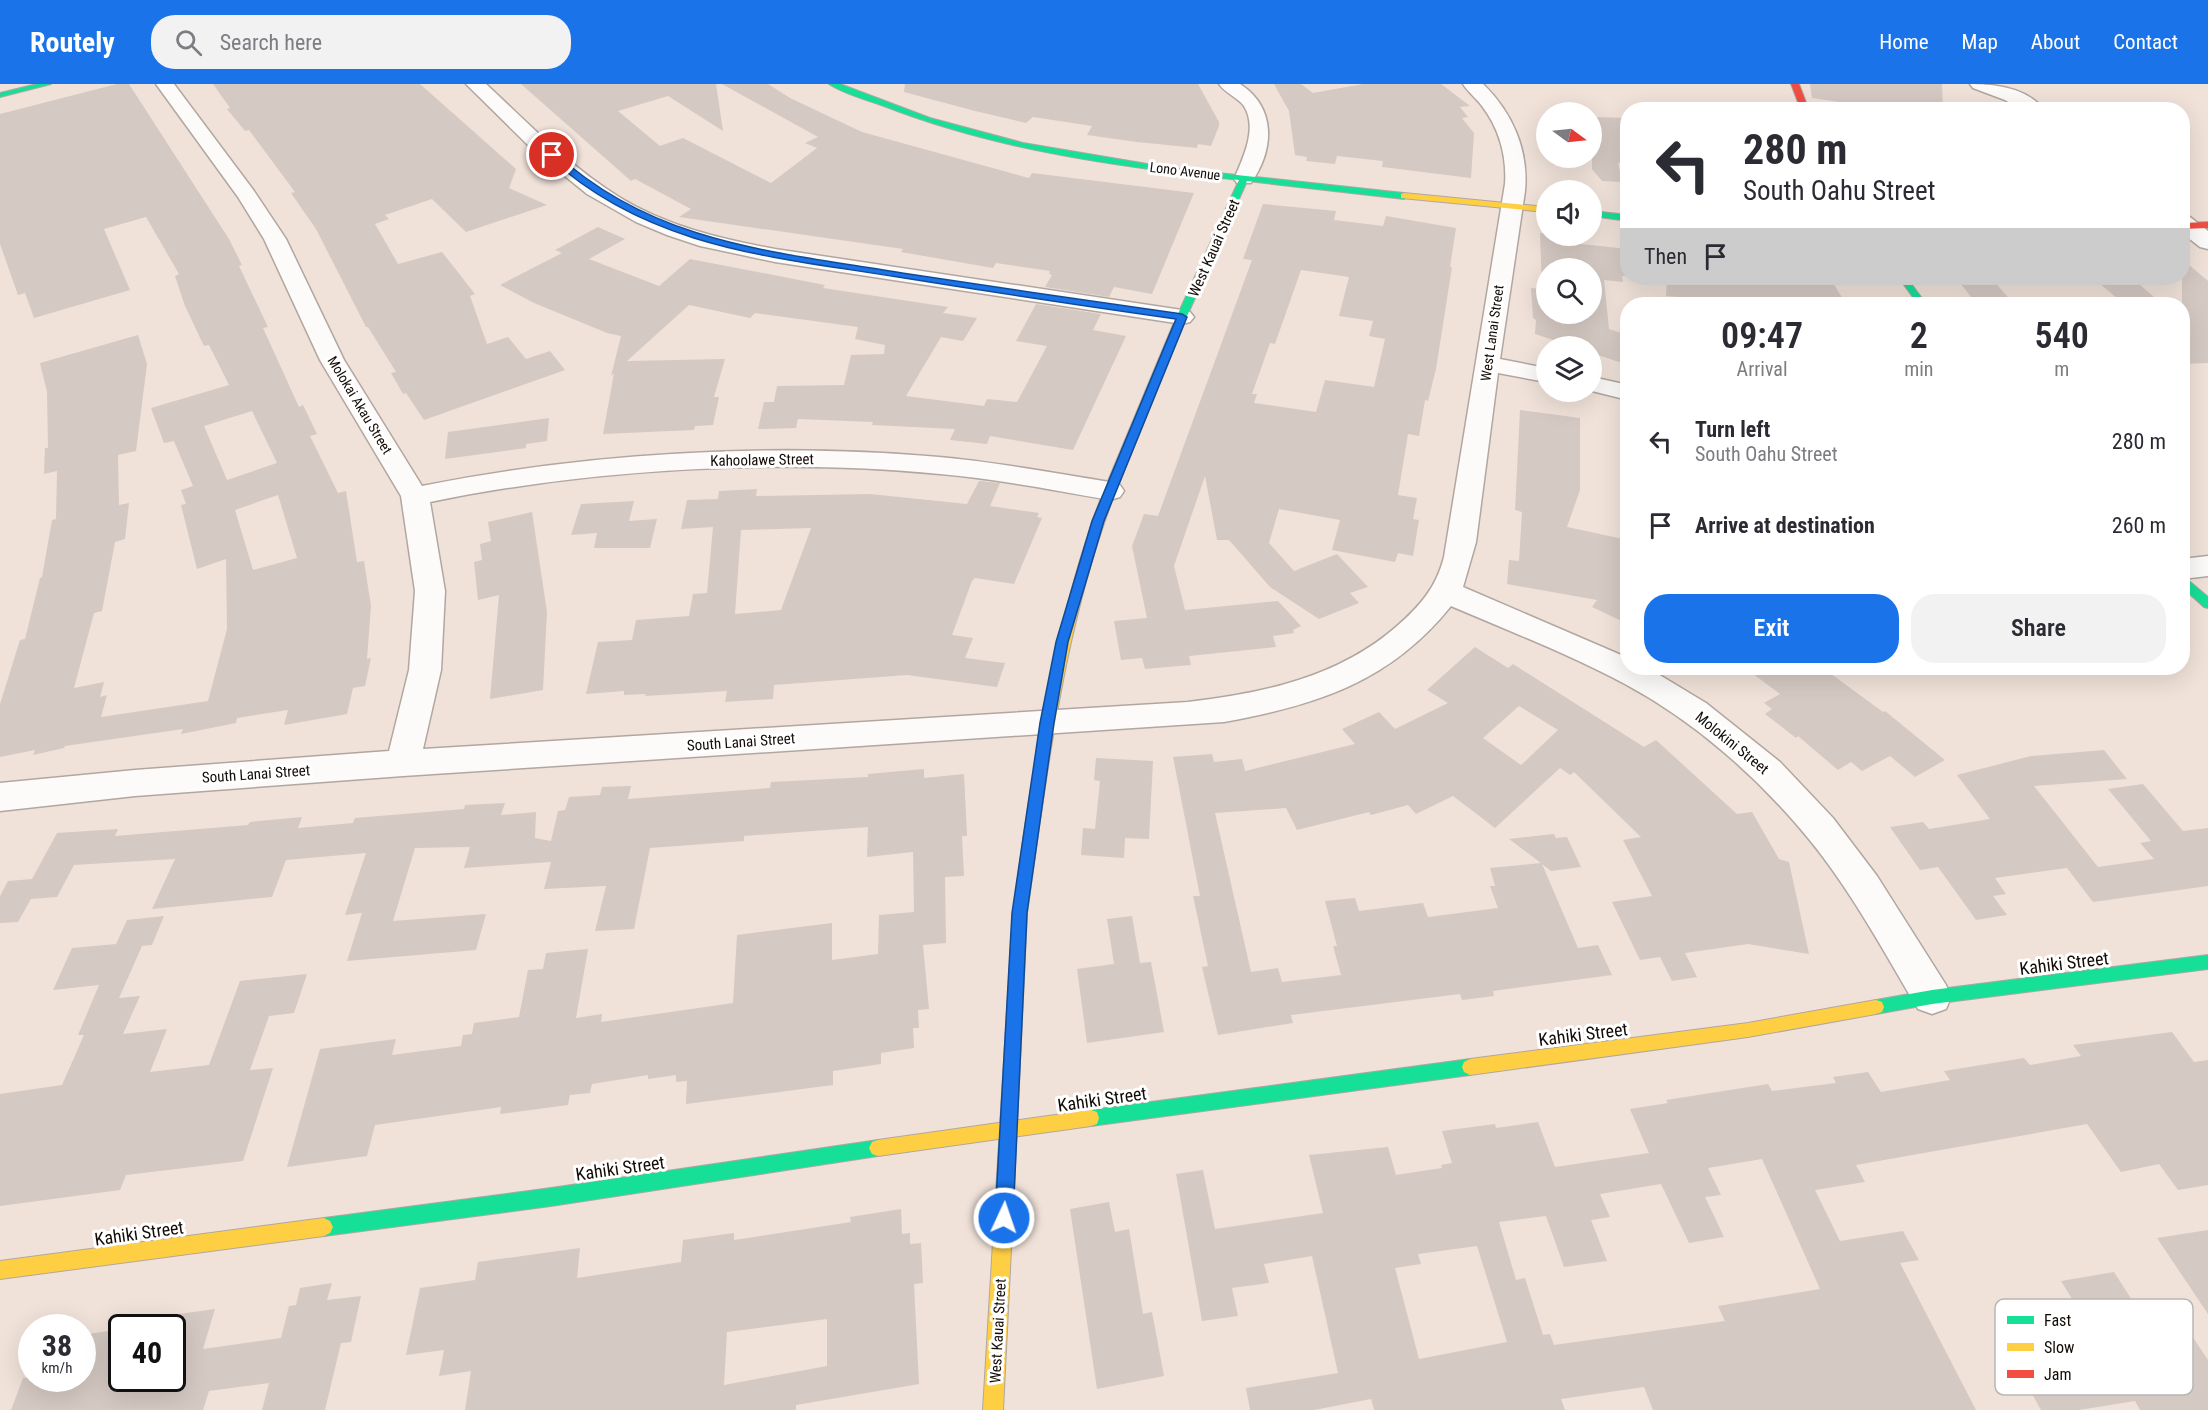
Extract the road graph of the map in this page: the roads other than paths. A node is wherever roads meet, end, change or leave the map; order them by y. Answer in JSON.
{"nodes":[{"id":1,"x":47,"y":84,"type":"edge"},
{"id":2,"x":165,"y":84,"type":"edge"},
{"id":3,"x":475,"y":84,"type":"edge"},
{"id":4,"x":833,"y":84,"type":"edge"},
{"id":5,"x":1228,"y":84,"type":"edge"},
{"id":6,"x":1472,"y":84,"type":"edge"},
{"id":7,"x":1795,"y":84,"type":"edge"},
{"id":8,"x":1979,"y":84,"type":"edge"},
{"id":9,"x":0,"y":95,"type":"edge"},
{"id":10,"x":1802,"y":102,"type":"edge"},
{"id":11,"x":2022,"y":102,"type":"edge"},
{"id":12,"x":1244,"y":178,"type":"junction"},
{"id":13,"x":1512,"y":207,"type":"junction"},
{"id":14,"x":1536,"y":209,"type":"edge"},
{"id":15,"x":1602,"y":215,"type":"edge"},
{"id":16,"x":1620,"y":217,"type":"edge"},
{"id":17,"x":2190,"y":225,"type":"edge"},
{"id":18,"x":2208,"y":242,"type":"edge"},
{"id":19,"x":1182,"y":317,"type":"junction"},
{"id":20,"x":1488,"y":364,"type":"junction"},
{"id":21,"x":1536,"y":373,"type":"edge"},
{"id":22,"x":1602,"y":386,"type":"edge"},
{"id":23,"x":1620,"y":391,"type":"edge"},
{"id":24,"x":1110,"y":490,"type":"junction"},
{"id":25,"x":415,"y":496,"type":"junction"},
{"id":26,"x":2208,"y":566,"type":"edge"},
{"id":27,"x":2190,"y":568,"type":"edge"},
{"id":28,"x":2190,"y":587,"type":"edge"},
{"id":29,"x":1446,"y":592,"type":"junction"},
{"id":30,"x":2208,"y":604,"type":"edge"},
{"id":31,"x":1620,"y":668,"type":"edge"},
{"id":32,"x":1635,"y":675,"type":"edge"},
{"id":33,"x":1047,"y":723,"type":"junction"},
{"id":34,"x":403,"y":764,"type":"junction"},
{"id":35,"x":0,"y":797,"type":"edge"},
{"id":36,"x":2208,"y":962,"type":"edge"},
{"id":37,"x":1932,"y":997,"type":"junction"},
{"id":38,"x":1008,"y":1129,"type":"junction"},
{"id":39,"x":0,"y":1270,"type":"edge"},
{"id":40,"x":993,"y":1410,"type":"edge"}],
"edges":[{"from":1,"to":9,"type":"street"},
{"from":2,"to":25,"type":"street","name":"Molokai Akau Street"},
{"from":3,"to":19,"type":"street"},
{"from":4,"to":12,"type":"street","name":"Lono Avenue"},
{"from":5,"to":12,"type":"street","name":"West Kauai Street"},
{"from":6,"to":13,"type":"street","name":"West Lanai Street"},
{"from":7,"to":10,"type":"street"},
{"from":8,"to":11,"type":"street"},
{"from":12,"to":13,"type":"street","name":"Lono Avenue"},
{"from":12,"to":19,"type":"street","name":"West Kauai Street"},
{"from":13,"to":14,"type":"street","name":"Lono Avenue"},
{"from":13,"to":20,"type":"street","name":"West Lanai Street"},
{"from":15,"to":16,"type":"street"},
{"from":17,"to":18,"type":"street"},
{"from":19,"to":24,"type":"street","name":"West Kauai Street"},
{"from":20,"to":21,"type":"street"},
{"from":20,"to":29,"type":"street","name":"West Lanai Street"},
{"from":22,"to":23,"type":"street"},
{"from":24,"to":25,"type":"street","name":"Kahoolawe Street"},
{"from":24,"to":33,"type":"street","name":"West Kauai Street"},
{"from":25,"to":34,"type":"street","name":"Molokai Akau Street"},
{"from":26,"to":27,"type":"street"},
{"from":28,"to":30,"type":"street"},
{"from":29,"to":31,"type":"street","name":"Molokini Street"},
{"from":29,"to":33,"type":"street","name":"South Lanai Street"},
{"from":32,"to":37,"type":"street","name":"Molokini Street"},
{"from":33,"to":34,"type":"street","name":"South Lanai Street"},
{"from":33,"to":38,"type":"street","name":"West Kauai Street"},
{"from":34,"to":35,"type":"street","name":"South Lanai Street"},
{"from":36,"to":37,"type":"street","name":"Kahiki Street"},
{"from":37,"to":38,"type":"street","name":"Kahiki Street"},
{"from":38,"to":39,"type":"street","name":"Kahiki Street"},
{"from":38,"to":40,"type":"street","name":"West Kauai Street"}]}
